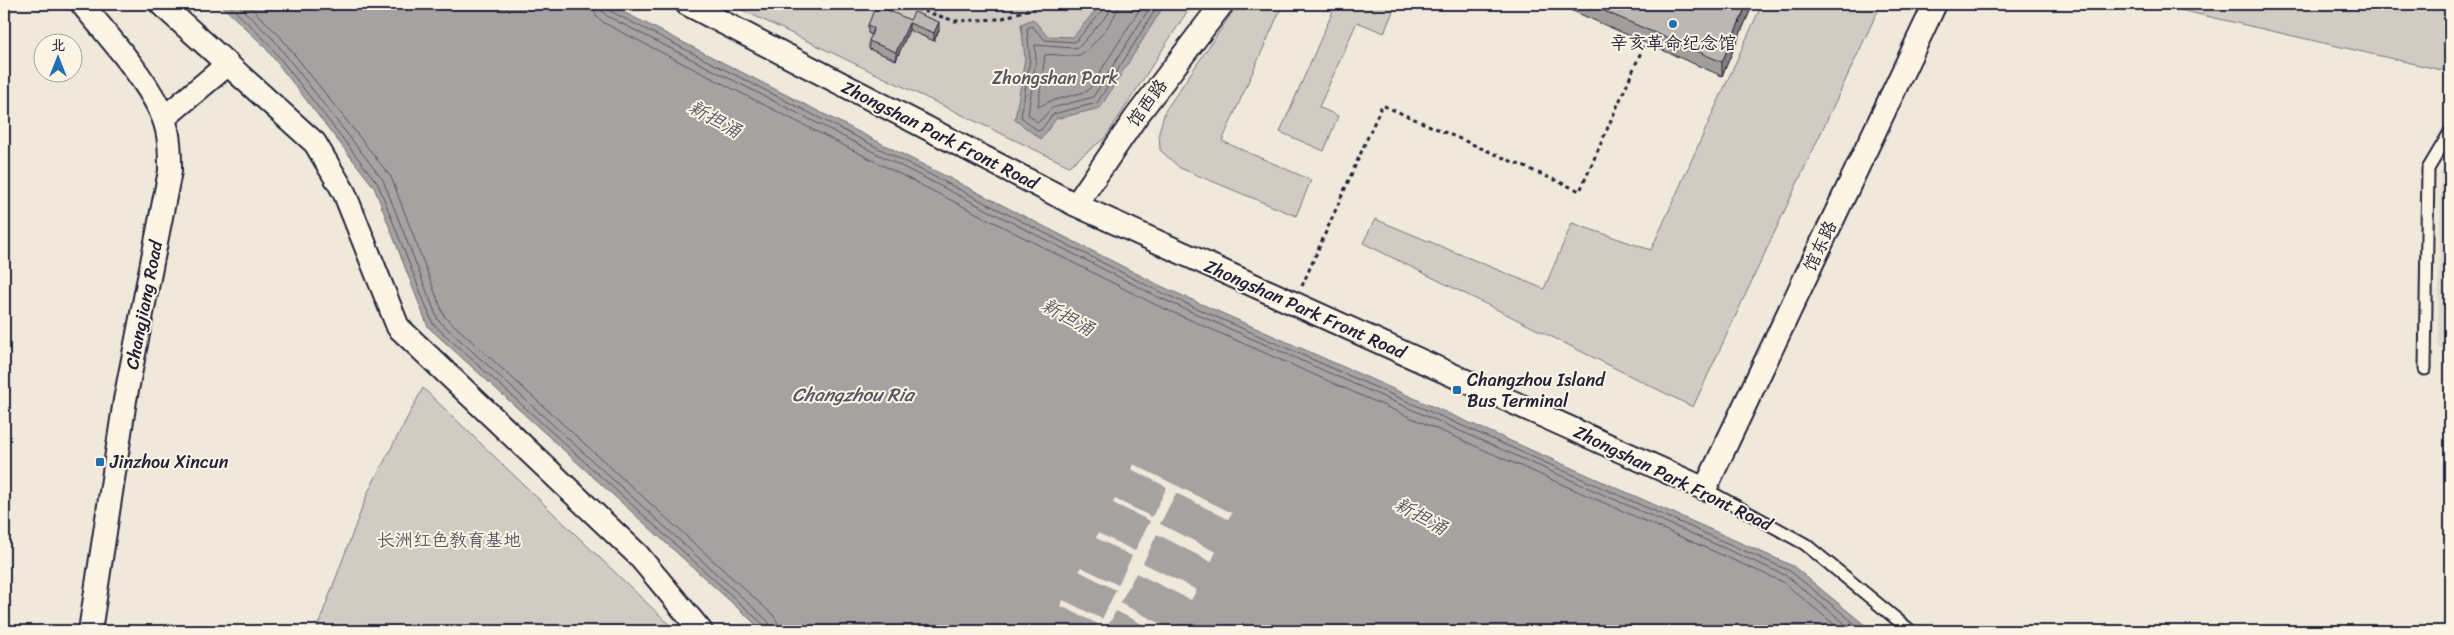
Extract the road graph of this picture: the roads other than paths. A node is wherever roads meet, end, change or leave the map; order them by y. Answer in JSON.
{"nodes":[{"id":1,"x":82,"y":4,"type":"edge"},
{"id":2,"x":161,"y":4,"type":"edge"},
{"id":3,"x":687,"y":4,"type":"edge"},
{"id":4,"x":1222,"y":4,"type":"edge"},
{"id":5,"x":1935,"y":4,"type":"edge"},
{"id":6,"x":228,"y":64,"type":"junction"},
{"id":7,"x":164,"y":118,"type":"junction"},
{"id":8,"x":2450,"y":132,"type":"edge"},
{"id":9,"x":1076,"y":205,"type":"junction"},
{"id":10,"x":2425,"y":369,"type":"dead end"},
{"id":11,"x":1705,"y":489,"type":"junction"},
{"id":12,"x":90,"y":631,"type":"edge"},
{"id":13,"x":701,"y":631,"type":"edge"},
{"id":14,"x":1911,"y":631,"type":"edge"}],
"edges":[{"from":1,"to":7,"type":"street","name":"Changjiang Road"},
{"from":2,"to":6,"type":"street"},
{"from":3,"to":9,"type":"street","name":"Zhongshan Park Front Road"},
{"from":4,"to":9,"type":"street","name":"馆西路"},
{"from":5,"to":11,"type":"street","name":"馆东路"},
{"from":6,"to":7,"type":"street"},
{"from":6,"to":13,"type":"street"},
{"from":7,"to":12,"type":"street","name":"Changjiang Road"},
{"from":8,"to":10,"type":"lane"},
{"from":9,"to":11,"type":"street","name":"Zhongshan Park Front Road"},
{"from":11,"to":14,"type":"lane","name":"Zhongshan Park Front Road"}]}
